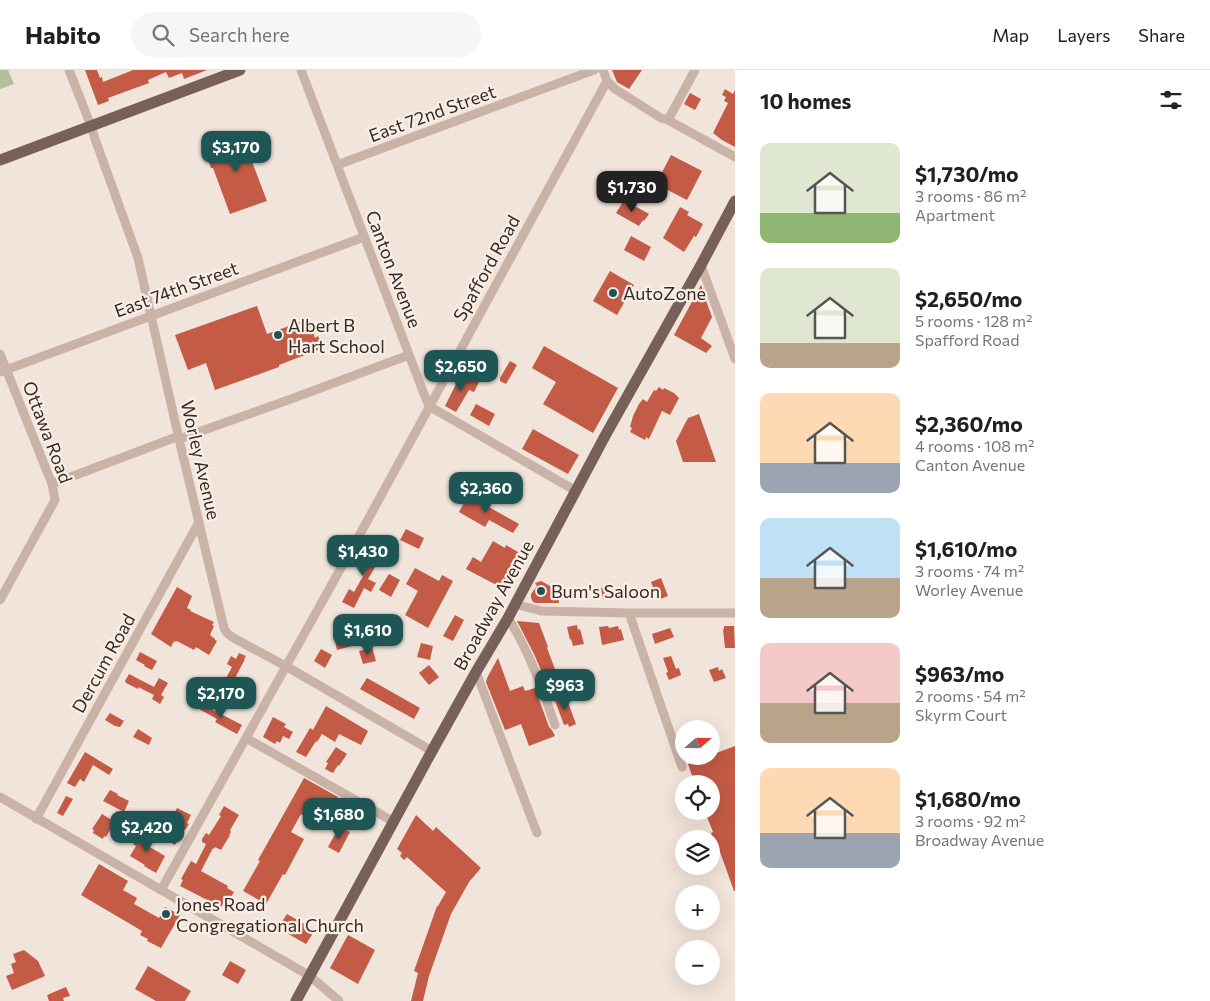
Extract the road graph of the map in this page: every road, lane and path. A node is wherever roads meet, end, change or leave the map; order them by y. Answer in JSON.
{"nodes":[{"id":1,"x":69,"y":70,"type":"edge"},
{"id":2,"x":240,"y":70,"type":"edge"},
{"id":3,"x":301,"y":70,"type":"edge"},
{"id":4,"x":594,"y":70,"type":"edge"},
{"id":5,"x":603,"y":70,"type":"edge"},
{"id":6,"x":695,"y":70,"type":"edge"},
{"id":7,"x":214,"y":74,"type":"edge"},
{"id":8,"x":607,"y":80,"type":"junction"},
{"id":9,"x":668,"y":120,"type":"junction"},
{"id":10,"x":91,"y":126,"type":"junction"},
{"id":11,"x":735,"y":157,"type":"edge"},
{"id":12,"x":0,"y":160,"type":"edge"},
{"id":13,"x":336,"y":165,"type":"junction"},
{"id":14,"x":735,"y":201,"type":"edge"},
{"id":15,"x":364,"y":237,"type":"junction"},
{"id":16,"x":701,"y":265,"type":"junction"},
{"id":17,"x":152,"y":316,"type":"junction"},
{"id":18,"x":0,"y":354,"type":"edge"},
{"id":19,"x":409,"y":355,"type":"junction"},
{"id":20,"x":735,"y":359,"type":"edge"},
{"id":21,"x":3,"y":371,"type":"edge"},
{"id":22,"x":429,"y":406,"type":"junction"},
{"id":23,"x":179,"y":438,"type":"junction"},
{"id":24,"x":52,"y":484,"type":"junction"},
{"id":25,"x":576,"y":490,"type":"junction"},
{"id":26,"x":199,"y":522,"type":"junction"},
{"id":27,"x":0,"y":600,"type":"edge"},
{"id":28,"x":515,"y":604,"type":"junction"},
{"id":29,"x":629,"y":613,"type":"junction"},
{"id":30,"x":735,"y":613,"type":"edge"},
{"id":31,"x":508,"y":618,"type":"junction"},
{"id":32,"x":286,"y":666,"type":"junction"},
{"id":33,"x":476,"y":672,"type":"junction"},
{"id":34,"x":555,"y":725,"type":"dead end"},
{"id":35,"x":246,"y":738,"type":"junction"},
{"id":36,"x":432,"y":751,"type":"junction"},
{"id":37,"x":682,"y":766,"type":"dead end"},
{"id":38,"x":0,"y":797,"type":"edge"},
{"id":39,"x":36,"y":819,"type":"junction"},
{"id":40,"x":394,"y":822,"type":"junction"},
{"id":41,"x":536,"y":833,"type":"dead end"},
{"id":42,"x":161,"y":890,"type":"junction"},
{"id":43,"x":310,"y":976,"type":"junction"},
{"id":44,"x":296,"y":1001,"type":"edge"},
{"id":45,"x":338,"y":1001,"type":"edge"}],
"edges":[{"from":1,"to":10,"type":"street","name":"Worley Avenue"},
{"from":2,"to":7,"type":"main road"},
{"from":3,"to":13,"type":"street","name":"Canton Avenue"},
{"from":4,"to":13,"type":"street","name":"East 72nd Street"},
{"from":5,"to":8,"type":"street"},
{"from":6,"to":9,"type":"street"},
{"from":7,"to":10,"type":"main road"},
{"from":8,"to":9,"type":"street"},
{"from":8,"to":22,"type":"street","name":"Spafford Road"},
{"from":9,"to":11,"type":"street"},
{"from":10,"to":12,"type":"main road"},
{"from":10,"to":17,"type":"street","name":"Worley Avenue"},
{"from":13,"to":15,"type":"street","name":"Canton Avenue"},
{"from":14,"to":16,"type":"main road","name":"Broadway Avenue"},
{"from":15,"to":17,"type":"street","name":"East 74th Street"},
{"from":15,"to":19,"type":"street","name":"Canton Avenue"},
{"from":16,"to":20,"type":"street"},
{"from":16,"to":25,"type":"main road","name":"Broadway Avenue"},
{"from":17,"to":21,"type":"street","name":"East 74th Street"},
{"from":17,"to":23,"type":"street","name":"Worley Avenue"},
{"from":18,"to":21,"type":"street","name":"Ottawa Road"},
{"from":19,"to":22,"type":"street","name":"Canton Avenue"},
{"from":19,"to":23,"type":"street"},
{"from":21,"to":24,"type":"street","name":"Ottawa Road"},
{"from":22,"to":25,"type":"street"},
{"from":22,"to":32,"type":"street","name":"Spafford Road"},
{"from":23,"to":24,"type":"street"},
{"from":23,"to":26,"type":"street","name":"Worley Avenue"},
{"from":24,"to":27,"type":"street","name":"Ottawa Road"},
{"from":25,"to":28,"type":"main road","name":"Broadway Avenue"},
{"from":26,"to":32,"type":"street","name":"Worley Avenue"},
{"from":26,"to":39,"type":"street","name":"Dercum Road"},
{"from":28,"to":29,"type":"street"},
{"from":28,"to":31,"type":"main road","name":"Broadway Avenue"},
{"from":29,"to":30,"type":"street"},
{"from":29,"to":37,"type":"street"},
{"from":31,"to":33,"type":"main road","name":"Broadway Avenue"},
{"from":31,"to":34,"type":"street"},
{"from":32,"to":35,"type":"street","name":"Spafford Road"},
{"from":32,"to":36,"type":"street","name":"Worley Avenue"},
{"from":33,"to":36,"type":"main road","name":"Broadway Avenue"},
{"from":33,"to":41,"type":"street"},
{"from":35,"to":40,"type":"street"},
{"from":35,"to":42,"type":"street","name":"Spafford Road"},
{"from":36,"to":40,"type":"main road","name":"Broadway Avenue"},
{"from":38,"to":39,"type":"street"},
{"from":39,"to":42,"type":"street"},
{"from":40,"to":43,"type":"main road","name":"Broadway Avenue"},
{"from":42,"to":43,"type":"street"},
{"from":43,"to":44,"type":"main road","name":"Broadway Avenue"},
{"from":43,"to":45,"type":"street"}]}
